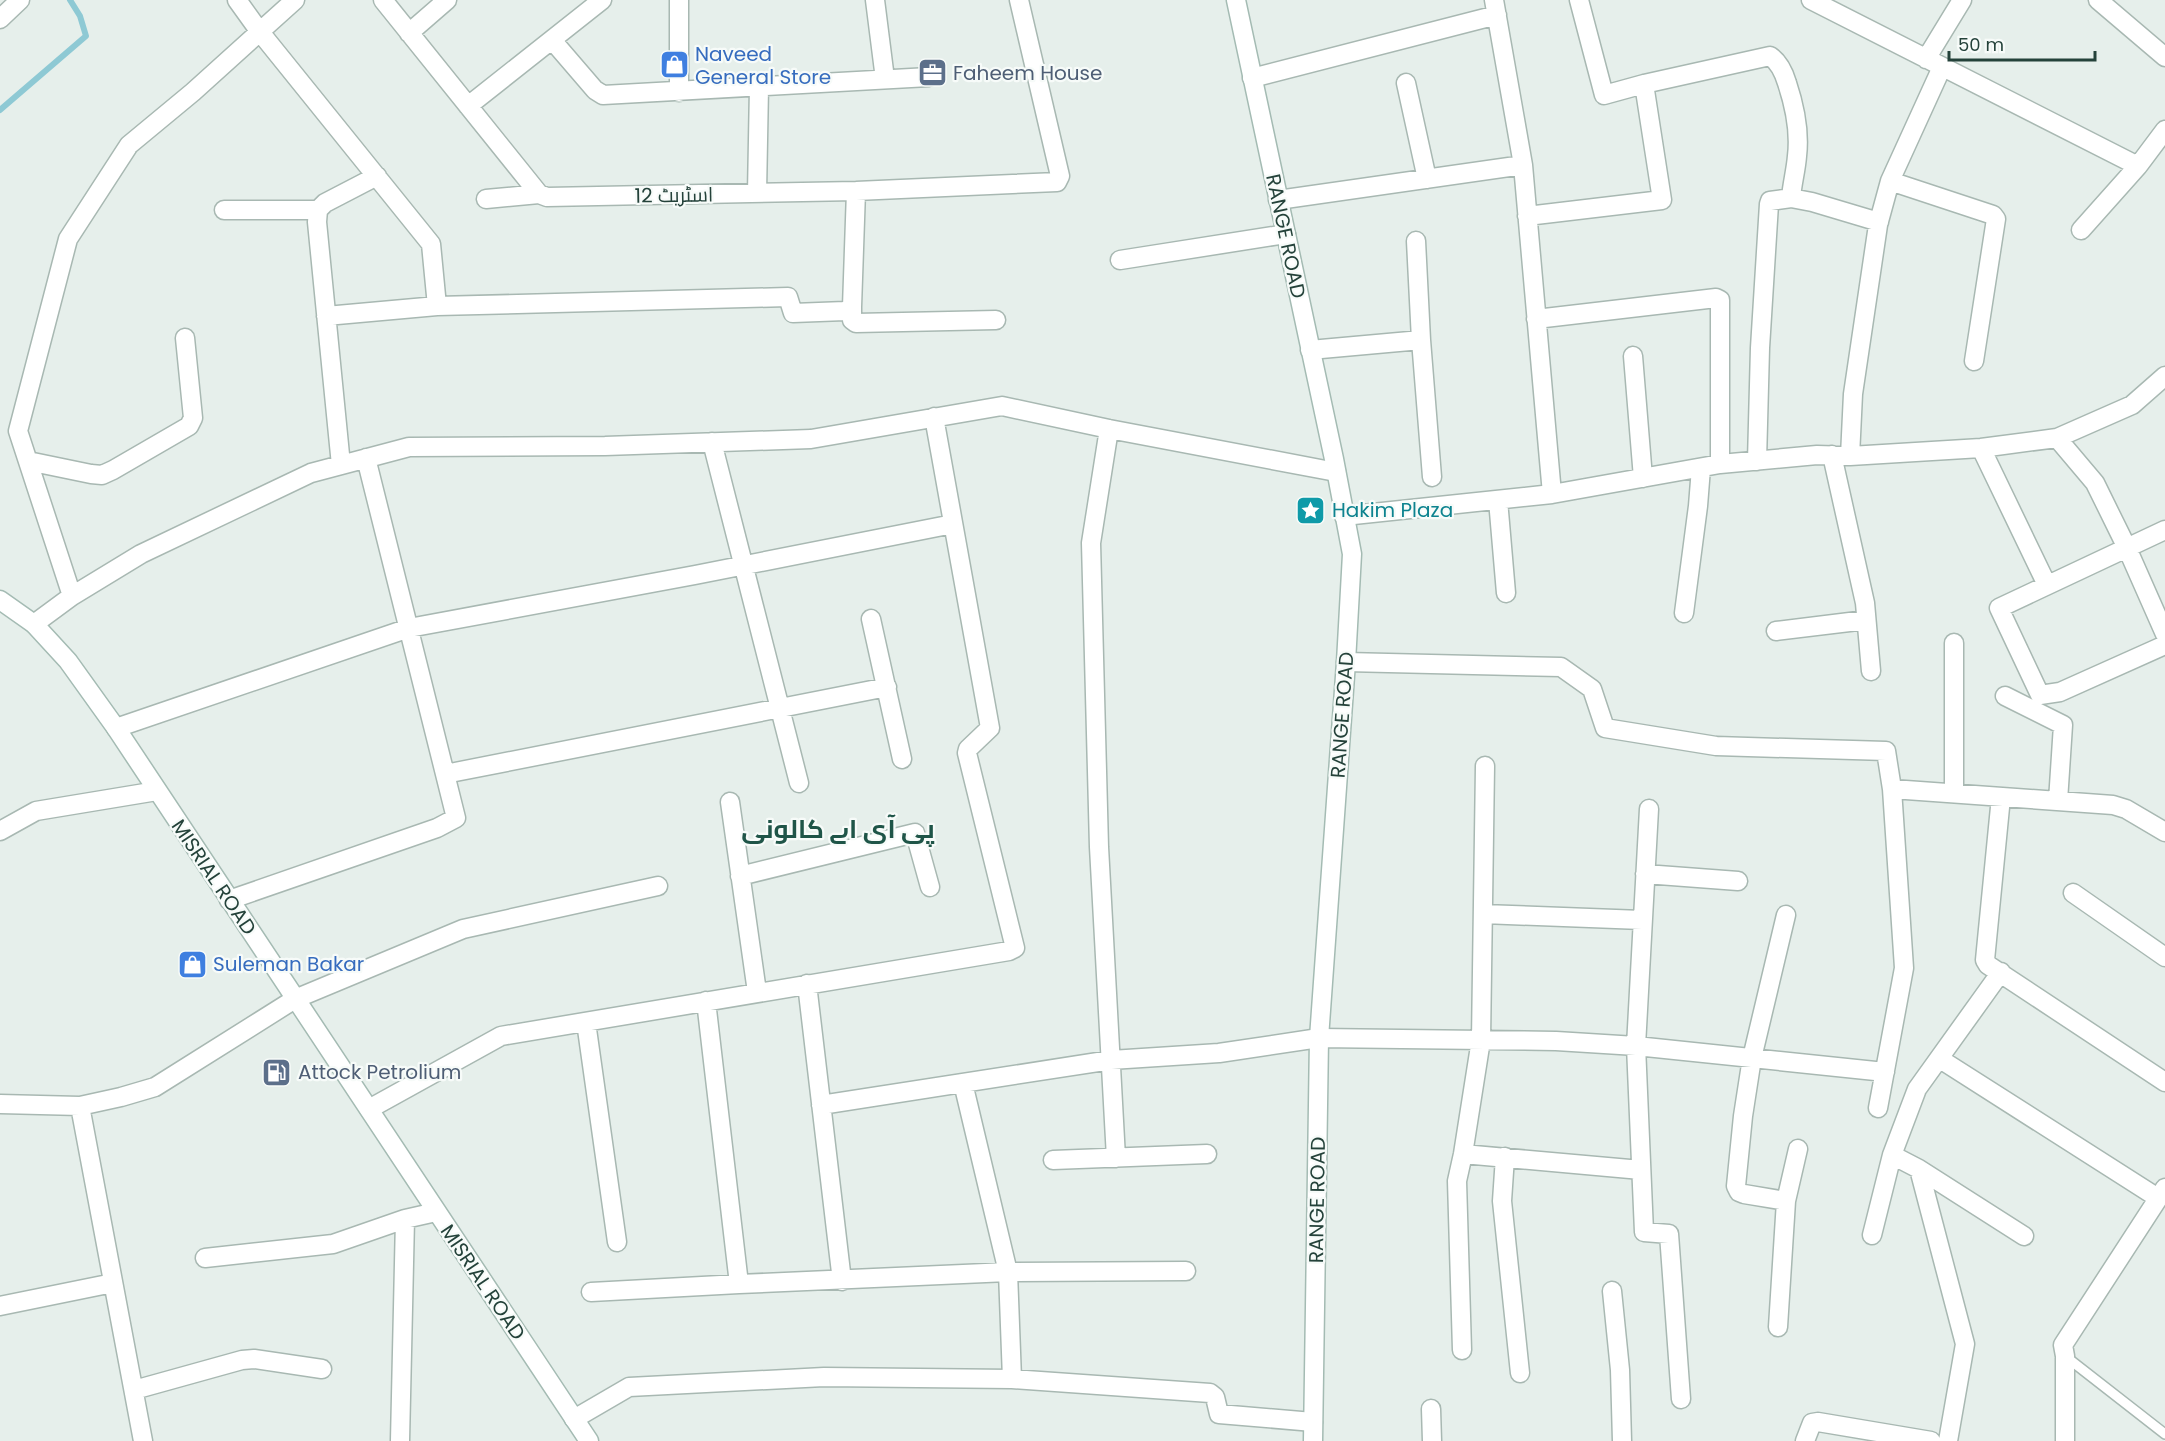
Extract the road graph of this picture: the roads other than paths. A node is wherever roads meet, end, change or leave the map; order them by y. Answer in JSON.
{"nodes":[{"id":1,"x":20,"y":0,"type":"edge"},
{"id":2,"x":237,"y":0,"type":"edge"},
{"id":3,"x":295,"y":0,"type":"edge"},
{"id":4,"x":383,"y":0,"type":"edge"},
{"id":5,"x":447,"y":0,"type":"edge"},
{"id":6,"x":602,"y":0,"type":"edge"},
{"id":7,"x":679,"y":0,"type":"edge"},
{"id":8,"x":874,"y":0,"type":"edge"},
{"id":9,"x":1019,"y":0,"type":"edge"},
{"id":10,"x":1236,"y":0,"type":"edge"},
{"id":11,"x":1579,"y":0,"type":"edge"},
{"id":12,"x":1811,"y":0,"type":"edge"},
{"id":13,"x":1962,"y":0,"type":"edge"},
{"id":14,"x":2098,"y":0,"type":"edge"},
{"id":15,"x":1495,"y":8,"type":"edge"},
{"id":16,"x":0,"y":20,"type":"edge"},
{"id":17,"x":260,"y":32,"type":"junction"},
{"id":18,"x":409,"y":33,"type":"junction"},
{"id":19,"x":552,"y":40,"type":"junction"},
{"id":20,"x":2165,"y":57,"type":"edge"},
{"id":21,"x":1934,"y":63,"type":"junction"},
{"id":22,"x":929,"y":77,"type":"dead end"},
{"id":23,"x":1252,"y":78,"type":"junction"},
{"id":24,"x":885,"y":79,"type":"junction"},
{"id":25,"x":1406,"y":83,"type":"dead end"},
{"id":26,"x":1644,"y":84,"type":"junction"},
{"id":27,"x":759,"y":87,"type":"junction"},
{"id":28,"x":679,"y":92,"type":"junction"},
{"id":29,"x":468,"y":106,"type":"junction"},
{"id":30,"x":2165,"y":130,"type":"edge"},
{"id":31,"x":1523,"y":165,"type":"junction"},
{"id":32,"x":2138,"y":166,"type":"junction"},
{"id":33,"x":377,"y":176,"type":"junction"},
{"id":34,"x":1427,"y":179,"type":"junction"},
{"id":35,"x":1890,"y":181,"type":"junction"},
{"id":36,"x":856,"y":191,"type":"junction"},
{"id":37,"x":757,"y":193,"type":"junction"},
{"id":38,"x":539,"y":194,"type":"junction"},
{"id":39,"x":1791,"y":198,"type":"junction"},
{"id":40,"x":486,"y":199,"type":"dead end"},
{"id":41,"x":1278,"y":200,"type":"junction"},
{"id":42,"x":224,"y":210,"type":"dead end"},
{"id":43,"x":318,"y":210,"type":"junction"},
{"id":44,"x":1527,"y":216,"type":"junction"},
{"id":45,"x":1879,"y":222,"type":"junction"},
{"id":46,"x":2082,"y":230,"type":"dead end"},
{"id":47,"x":1286,"y":234,"type":"junction"},
{"id":48,"x":1416,"y":241,"type":"dead end"},
{"id":49,"x":1120,"y":260,"type":"dead end"},
{"id":50,"x":437,"y":306,"type":"junction"},
{"id":51,"x":852,"y":307,"type":"junction"},
{"id":52,"x":326,"y":316,"type":"junction"},
{"id":53,"x":1536,"y":319,"type":"junction"},
{"id":54,"x":996,"y":320,"type":"dead end"},
{"id":55,"x":185,"y":338,"type":"dead end"},
{"id":56,"x":1421,"y":340,"type":"junction"},
{"id":57,"x":1310,"y":350,"type":"junction"},
{"id":58,"x":1633,"y":356,"type":"dead end"},
{"id":59,"x":1974,"y":361,"type":"dead end"},
{"id":60,"x":2165,"y":376,"type":"edge"},
{"id":61,"x":934,"y":417,"type":"junction"},
{"id":62,"x":1109,"y":429,"type":"junction"},
{"id":63,"x":2057,"y":438,"type":"junction"},
{"id":64,"x":712,"y":442,"type":"junction"},
{"id":65,"x":1980,"y":448,"type":"junction"},
{"id":66,"x":1832,"y":455,"type":"junction"},
{"id":67,"x":1850,"y":456,"type":"junction"},
{"id":68,"x":366,"y":458,"type":"junction"},
{"id":69,"x":28,"y":461,"type":"junction"},
{"id":70,"x":1757,"y":461,"type":"junction"},
{"id":71,"x":1720,"y":464,"type":"junction"},
{"id":72,"x":340,"y":465,"type":"junction"},
{"id":73,"x":1701,"y":468,"type":"junction"},
{"id":74,"x":1336,"y":472,"type":"junction"},
{"id":75,"x":1432,"y":477,"type":"dead end"},
{"id":76,"x":1643,"y":478,"type":"junction"},
{"id":77,"x":1552,"y":494,"type":"junction"},
{"id":78,"x":1498,"y":500,"type":"junction"},
{"id":79,"x":1344,"y":516,"type":"junction"},
{"id":80,"x":953,"y":524,"type":"junction"},
{"id":81,"x":2165,"y":530,"type":"edge"},
{"id":82,"x":2127,"y":548,"type":"junction"},
{"id":83,"x":743,"y":566,"type":"junction"},
{"id":84,"x":2047,"y":585,"type":"junction"},
{"id":85,"x":1506,"y":593,"type":"dead end"},
{"id":86,"x":72,"y":596,"type":"junction"},
{"id":87,"x":0,"y":600,"type":"edge"},
{"id":88,"x":1684,"y":613,"type":"dead end"},
{"id":89,"x":871,"y":619,"type":"dead end"},
{"id":90,"x":1866,"y":620,"type":"junction"},
{"id":91,"x":34,"y":624,"type":"junction"},
{"id":92,"x":409,"y":628,"type":"junction"},
{"id":93,"x":1776,"y":631,"type":"dead end"},
{"id":94,"x":2165,"y":634,"type":"edge"},
{"id":95,"x":1954,"y":643,"type":"dead end"},
{"id":96,"x":2165,"y":645,"type":"edge"},
{"id":97,"x":1346,"y":662,"type":"junction"},
{"id":98,"x":1871,"y":671,"type":"dead end"},
{"id":99,"x":887,"y":687,"type":"junction"},
{"id":100,"x":2005,"y":696,"type":"dead end"},
{"id":101,"x":780,"y":709,"type":"junction"},
{"id":102,"x":116,"y":728,"type":"junction"},
{"id":103,"x":903,"y":759,"type":"dead end"},
{"id":104,"x":1485,"y":766,"type":"dead end"},
{"id":105,"x":445,"y":774,"type":"junction"},
{"id":106,"x":799,"y":783,"type":"dead end"},
{"id":107,"x":1892,"y":789,"type":"junction"},
{"id":108,"x":157,"y":791,"type":"junction"},
{"id":109,"x":1954,"y":793,"type":"junction"},
{"id":110,"x":2001,"y":797,"type":"junction"},
{"id":111,"x":2058,"y":801,"type":"junction"},
{"id":112,"x":730,"y":802,"type":"dead end"},
{"id":113,"x":1649,"y":809,"type":"dead end"},
{"id":114,"x":0,"y":831,"type":"edge"},
{"id":115,"x":2165,"y":832,"type":"edge"},
{"id":116,"x":1645,"y":874,"type":"junction"},
{"id":117,"x":740,"y":876,"type":"junction"},
{"id":118,"x":1738,"y":881,"type":"dead end"},
{"id":119,"x":658,"y":886,"type":"dead end"},
{"id":120,"x":930,"y":887,"type":"dead end"},
{"id":121,"x":2073,"y":893,"type":"dead end"},
{"id":122,"x":229,"y":900,"type":"junction"},
{"id":123,"x":1483,"y":914,"type":"junction"},
{"id":124,"x":1786,"y":915,"type":"dead end"},
{"id":125,"x":1642,"y":920,"type":"junction"},
{"id":126,"x":2165,"y":957,"type":"edge"},
{"id":127,"x":2001,"y":972,"type":"junction"},
{"id":128,"x":807,"y":984,"type":"junction"},
{"id":129,"x":757,"y":992,"type":"junction"},
{"id":130,"x":295,"y":999,"type":"junction"},
{"id":131,"x":706,"y":1001,"type":"junction"},
{"id":132,"x":586,"y":1022,"type":"junction"},
{"id":133,"x":1319,"y":1038,"type":"junction"},
{"id":134,"x":1481,"y":1040,"type":"junction"},
{"id":135,"x":1636,"y":1046,"type":"junction"},
{"id":136,"x":1752,"y":1058,"type":"junction"},
{"id":137,"x":1940,"y":1059,"type":"junction"},
{"id":138,"x":1111,"y":1060,"type":"junction"},
{"id":139,"x":1885,"y":1072,"type":"junction"},
{"id":140,"x":2165,"y":1082,"type":"edge"},
{"id":141,"x":963,"y":1083,"type":"junction"},
{"id":142,"x":0,"y":1104,"type":"edge"},
{"id":143,"x":821,"y":1105,"type":"junction"},
{"id":144,"x":80,"y":1106,"type":"junction"},
{"id":145,"x":369,"y":1108,"type":"junction"},
{"id":146,"x":1878,"y":1108,"type":"dead end"},
{"id":147,"x":1798,"y":1149,"type":"dead end"},
{"id":148,"x":1207,"y":1154,"type":"dead end"},
{"id":149,"x":1463,"y":1154,"type":"junction"},
{"id":150,"x":1892,"y":1155,"type":"junction"},
{"id":151,"x":1505,"y":1157,"type":"junction"},
{"id":152,"x":1116,"y":1158,"type":"junction"},
{"id":153,"x":1053,"y":1160,"type":"dead end"},
{"id":154,"x":1919,"y":1169,"type":"junction"},
{"id":155,"x":1641,"y":1170,"type":"junction"},
{"id":156,"x":2161,"y":1193,"type":"edge"},
{"id":157,"x":1786,"y":1201,"type":"junction"},
{"id":158,"x":436,"y":1212,"type":"junction"},
{"id":159,"x":405,"y":1219,"type":"junction"},
{"id":160,"x":1872,"y":1235,"type":"dead end"},
{"id":161,"x":2025,"y":1236,"type":"dead end"},
{"id":162,"x":617,"y":1242,"type":"dead end"},
{"id":163,"x":205,"y":1258,"type":"dead end"},
{"id":164,"x":1186,"y":1271,"type":"dead end"},
{"id":165,"x":1008,"y":1272,"type":"junction"},
{"id":166,"x":842,"y":1281,"type":"junction"},
{"id":167,"x":113,"y":1283,"type":"junction"},
{"id":168,"x":739,"y":1284,"type":"junction"},
{"id":169,"x":1612,"y":1291,"type":"dead end"},
{"id":170,"x":591,"y":1293,"type":"dead end"},
{"id":171,"x":0,"y":1306,"type":"edge"},
{"id":172,"x":1778,"y":1327,"type":"dead end"},
{"id":173,"x":1462,"y":1350,"type":"dead end"},
{"id":174,"x":2065,"y":1356,"type":"junction"},
{"id":175,"x":322,"y":1369,"type":"dead end"},
{"id":176,"x":1520,"y":1373,"type":"dead end"},
{"id":177,"x":1012,"y":1379,"type":"junction"},
{"id":178,"x":134,"y":1390,"type":"junction"},
{"id":179,"x":1681,"y":1399,"type":"dead end"},
{"id":180,"x":1431,"y":1409,"type":"dead end"},
{"id":181,"x":574,"y":1419,"type":"junction"},
{"id":182,"x":1313,"y":1422,"type":"junction"},
{"id":183,"x":2165,"y":1434,"type":"edge"},
{"id":184,"x":143,"y":1441,"type":"edge"},
{"id":185,"x":400,"y":1441,"type":"edge"},
{"id":186,"x":589,"y":1441,"type":"edge"},
{"id":187,"x":1313,"y":1441,"type":"edge"},
{"id":188,"x":1432,"y":1441,"type":"edge"},
{"id":189,"x":1622,"y":1441,"type":"edge"},
{"id":190,"x":1805,"y":1441,"type":"edge"},
{"id":191,"x":1931,"y":1441,"type":"edge"},
{"id":192,"x":1948,"y":1441,"type":"edge"},
{"id":193,"x":2065,"y":1441,"type":"edge"}],
"edges":[{"from":1,"to":16,"type":"street"},
{"from":2,"to":17,"type":"street"},
{"from":3,"to":17,"type":"street"},
{"from":4,"to":18,"type":"street"},
{"from":5,"to":18,"type":"street"},
{"from":6,"to":19,"type":"street"},
{"from":7,"to":28,"type":"street"},
{"from":8,"to":24,"type":"street"},
{"from":9,"to":36,"type":"street","name":"اسٹریٹ 12"},
{"from":10,"to":23,"type":"street","name":"RANGE ROAD"},
{"from":11,"to":26,"type":"street"},
{"from":12,"to":21,"type":"street"},
{"from":13,"to":21,"type":"street"},
{"from":14,"to":20,"type":"street"},
{"from":15,"to":23,"type":"street"},
{"from":15,"to":31,"type":"street"},
{"from":17,"to":33,"type":"street"},
{"from":17,"to":69,"type":"street"},
{"from":18,"to":29,"type":"street"},
{"from":19,"to":28,"type":"street"},
{"from":19,"to":29,"type":"street"},
{"from":21,"to":32,"type":"street"},
{"from":21,"to":35,"type":"street"},
{"from":22,"to":24,"type":"street"},
{"from":23,"to":41,"type":"street","name":"RANGE ROAD"},
{"from":24,"to":27,"type":"street"},
{"from":25,"to":34,"type":"street"},
{"from":26,"to":39,"type":"street"},
{"from":26,"to":44,"type":"street"},
{"from":27,"to":28,"type":"street"},
{"from":27,"to":37,"type":"street"},
{"from":29,"to":38,"type":"street"},
{"from":30,"to":32,"type":"street"},
{"from":31,"to":34,"type":"street"},
{"from":31,"to":44,"type":"street"},
{"from":32,"to":46,"type":"street"},
{"from":33,"to":43,"type":"street"},
{"from":33,"to":50,"type":"street"},
{"from":34,"to":41,"type":"street"},
{"from":35,"to":45,"type":"street"},
{"from":35,"to":59,"type":"street"},
{"from":36,"to":37,"type":"street","name":"اسٹریٹ 12"},
{"from":36,"to":51,"type":"street"},
{"from":37,"to":38,"type":"street","name":"اسٹریٹ 12"},
{"from":38,"to":40,"type":"street","name":"اسٹریٹ 12"},
{"from":39,"to":45,"type":"street"},
{"from":39,"to":70,"type":"street"},
{"from":41,"to":47,"type":"street","name":"RANGE ROAD"},
{"from":42,"to":43,"type":"street"},
{"from":43,"to":52,"type":"street"},
{"from":44,"to":53,"type":"street"},
{"from":45,"to":67,"type":"street"},
{"from":47,"to":49,"type":"street"},
{"from":47,"to":57,"type":"street","name":"RANGE ROAD"},
{"from":48,"to":56,"type":"street"},
{"from":50,"to":51,"type":"street"},
{"from":50,"to":52,"type":"street"},
{"from":51,"to":54,"type":"street"},
{"from":52,"to":72,"type":"street"},
{"from":53,"to":71,"type":"street"},
{"from":53,"to":77,"type":"street"},
{"from":55,"to":69,"type":"street"},
{"from":56,"to":57,"type":"street"},
{"from":56,"to":75,"type":"street"},
{"from":57,"to":74,"type":"street","name":"RANGE ROAD"},
{"from":58,"to":76,"type":"street"},
{"from":60,"to":63,"type":"street"},
{"from":61,"to":62,"type":"street"},
{"from":61,"to":64,"type":"street"},
{"from":61,"to":80,"type":"street"},
{"from":62,"to":74,"type":"street"},
{"from":62,"to":138,"type":"street"},
{"from":63,"to":65,"type":"street"},
{"from":63,"to":82,"type":"street"},
{"from":64,"to":68,"type":"street"},
{"from":64,"to":83,"type":"street"},
{"from":65,"to":67,"type":"street"},
{"from":65,"to":84,"type":"street"},
{"from":66,"to":67,"type":"street"},
{"from":66,"to":70,"type":"street"},
{"from":66,"to":90,"type":"street"},
{"from":68,"to":72,"type":"street"},
{"from":68,"to":92,"type":"street"},
{"from":69,"to":86,"type":"street"},
{"from":70,"to":71,"type":"street"},
{"from":71,"to":73,"type":"street"},
{"from":72,"to":86,"type":"street"},
{"from":73,"to":76,"type":"street"},
{"from":73,"to":88,"type":"street"},
{"from":74,"to":79,"type":"street","name":"RANGE ROAD"},
{"from":76,"to":77,"type":"street"},
{"from":77,"to":78,"type":"street"},
{"from":78,"to":79,"type":"street"},
{"from":78,"to":85,"type":"street"},
{"from":79,"to":97,"type":"street","name":"RANGE ROAD"},
{"from":80,"to":83,"type":"street"},
{"from":80,"to":128,"type":"street"},
{"from":81,"to":82,"type":"street"},
{"from":82,"to":84,"type":"street"},
{"from":82,"to":94,"type":"street"},
{"from":83,"to":92,"type":"street"},
{"from":83,"to":101,"type":"street"},
{"from":84,"to":96,"type":"street"},
{"from":86,"to":91,"type":"street"},
{"from":87,"to":91,"type":"street","name":"MISRIAL ROAD"},
{"from":89,"to":99,"type":"street"},
{"from":90,"to":93,"type":"street"},
{"from":90,"to":98,"type":"street"},
{"from":91,"to":102,"type":"street","name":"MISRIAL ROAD"},
{"from":92,"to":102,"type":"street"},
{"from":92,"to":105,"type":"street"},
{"from":95,"to":109,"type":"street"},
{"from":97,"to":107,"type":"street"},
{"from":97,"to":133,"type":"street","name":"RANGE ROAD"},
{"from":99,"to":101,"type":"street"},
{"from":99,"to":103,"type":"street"},
{"from":100,"to":111,"type":"street"},
{"from":101,"to":105,"type":"street"},
{"from":101,"to":106,"type":"street"},
{"from":102,"to":108,"type":"street","name":"MISRIAL ROAD"},
{"from":104,"to":123,"type":"street"},
{"from":105,"to":122,"type":"street"},
{"from":107,"to":109,"type":"street"},
{"from":107,"to":139,"type":"street"},
{"from":108,"to":114,"type":"street"},
{"from":108,"to":122,"type":"street","name":"MISRIAL ROAD"},
{"from":109,"to":110,"type":"street"},
{"from":110,"to":111,"type":"street"},
{"from":110,"to":127,"type":"street"},
{"from":111,"to":115,"type":"street"},
{"from":112,"to":117,"type":"street"},
{"from":113,"to":116,"type":"street"},
{"from":116,"to":118,"type":"street"},
{"from":116,"to":125,"type":"street"},
{"from":117,"to":120,"type":"street"},
{"from":117,"to":129,"type":"street"},
{"from":119,"to":130,"type":"street"},
{"from":121,"to":126,"type":"street"},
{"from":122,"to":130,"type":"street","name":"MISRIAL ROAD"},
{"from":123,"to":125,"type":"street"},
{"from":123,"to":134,"type":"street"},
{"from":124,"to":136,"type":"street"},
{"from":125,"to":135,"type":"street"},
{"from":127,"to":137,"type":"street"},
{"from":127,"to":140,"type":"street"},
{"from":128,"to":129,"type":"street"},
{"from":128,"to":143,"type":"street"},
{"from":129,"to":131,"type":"street"},
{"from":130,"to":144,"type":"street"},
{"from":130,"to":145,"type":"street","name":"MISRIAL ROAD"},
{"from":131,"to":132,"type":"street"},
{"from":131,"to":168,"type":"street"},
{"from":132,"to":145,"type":"street"},
{"from":132,"to":162,"type":"street"},
{"from":133,"to":134,"type":"street"},
{"from":133,"to":138,"type":"street"},
{"from":133,"to":182,"type":"street","name":"RANGE ROAD"},
{"from":134,"to":135,"type":"street"},
{"from":134,"to":149,"type":"street"},
{"from":135,"to":136,"type":"street"},
{"from":135,"to":155,"type":"street"},
{"from":136,"to":139,"type":"street"},
{"from":136,"to":157,"type":"street"},
{"from":137,"to":150,"type":"street"},
{"from":137,"to":156,"type":"street"},
{"from":138,"to":141,"type":"street"},
{"from":138,"to":152,"type":"street"},
{"from":139,"to":146,"type":"street"},
{"from":141,"to":143,"type":"street"},
{"from":141,"to":165,"type":"street"},
{"from":142,"to":144,"type":"street"},
{"from":143,"to":166,"type":"street"},
{"from":144,"to":167,"type":"street"},
{"from":145,"to":158,"type":"street","name":"MISRIAL ROAD"},
{"from":147,"to":157,"type":"street"},
{"from":148,"to":152,"type":"street"},
{"from":149,"to":151,"type":"street"},
{"from":149,"to":173,"type":"street"},
{"from":150,"to":154,"type":"street"},
{"from":150,"to":160,"type":"street"},
{"from":151,"to":155,"type":"street"},
{"from":151,"to":176,"type":"street"},
{"from":152,"to":153,"type":"street"},
{"from":154,"to":161,"type":"street"},
{"from":154,"to":192,"type":"street"},
{"from":155,"to":179,"type":"street"},
{"from":156,"to":174,"type":"street"},
{"from":157,"to":172,"type":"street"},
{"from":158,"to":159,"type":"street"},
{"from":158,"to":181,"type":"street","name":"MISRIAL ROAD"},
{"from":159,"to":163,"type":"street"},
{"from":159,"to":185,"type":"street"},
{"from":164,"to":165,"type":"street"},
{"from":165,"to":166,"type":"street"},
{"from":165,"to":177,"type":"street"},
{"from":166,"to":168,"type":"street"},
{"from":167,"to":171,"type":"street"},
{"from":167,"to":178,"type":"street"},
{"from":168,"to":170,"type":"street"},
{"from":169,"to":189,"type":"street"},
{"from":174,"to":183,"type":"lane"},
{"from":174,"to":193,"type":"street"},
{"from":175,"to":178,"type":"street"},
{"from":177,"to":181,"type":"street"},
{"from":177,"to":182,"type":"street"},
{"from":178,"to":184,"type":"street"},
{"from":180,"to":188,"type":"street"},
{"from":181,"to":186,"type":"street","name":"MISRIAL ROAD"},
{"from":182,"to":187,"type":"street","name":"RANGE ROAD"},
{"from":190,"to":191,"type":"street"}]}
